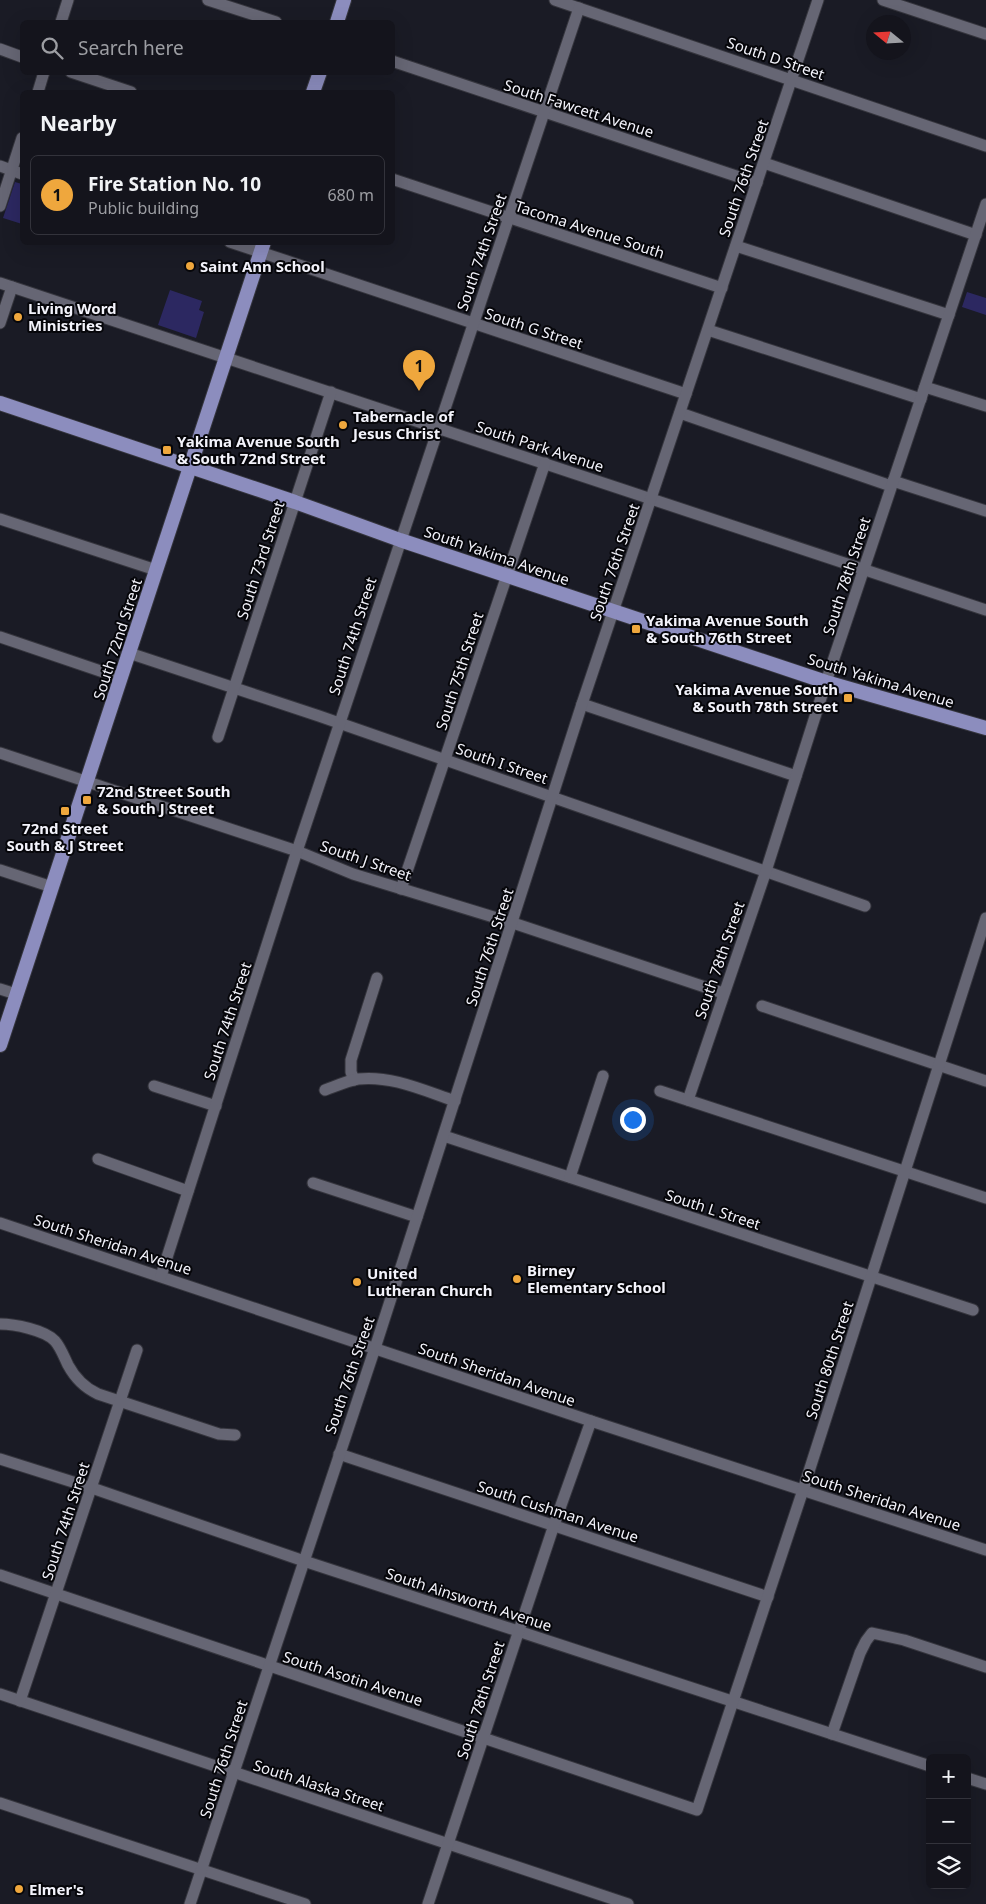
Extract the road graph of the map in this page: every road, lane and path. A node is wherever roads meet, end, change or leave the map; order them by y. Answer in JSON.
{"nodes":[{"id":1,"x":68,"y":0,"type":"edge"},
{"id":2,"x":208,"y":0,"type":"edge"},
{"id":3,"x":344,"y":0,"type":"edge"},
{"id":4,"x":555,"y":0,"type":"edge"},
{"id":5,"x":818,"y":0,"type":"edge"},
{"id":6,"x":883,"y":0,"type":"edge"},
{"id":7,"x":579,"y":8,"type":"junction"},
{"id":8,"x":62,"y":20,"type":"edge"},
{"id":9,"x":270,"y":20,"type":"edge"},
{"id":10,"x":338,"y":20,"type":"edge"},
{"id":11,"x":986,"y":34,"type":"edge"},
{"id":12,"x":0,"y":49,"type":"edge"},
{"id":13,"x":20,"y":56,"type":"edge"},
{"id":14,"x":395,"y":62,"type":"edge"},
{"id":15,"x":43,"y":75,"type":"edge"},
{"id":16,"x":80,"y":75,"type":"edge"},
{"id":17,"x":319,"y":75,"type":"edge"},
{"id":18,"x":792,"y":79,"type":"junction"},
{"id":19,"x":39,"y":90,"type":"edge"},
{"id":20,"x":125,"y":90,"type":"edge"},
{"id":21,"x":314,"y":90,"type":"edge"},
{"id":22,"x":544,"y":112,"type":"junction"},
{"id":23,"x":986,"y":146,"type":"edge"},
{"id":24,"x":20,"y":152,"type":"edge"},
{"id":25,"x":764,"y":163,"type":"junction"},
{"id":26,"x":0,"y":166,"type":"edge"},
{"id":27,"x":17,"y":172,"type":"edge"},
{"id":28,"x":395,"y":181,"type":"edge"},
{"id":29,"x":757,"y":183,"type":"junction"},
{"id":30,"x":986,"y":204,"type":"edge"},
{"id":31,"x":0,"y":206,"type":"edge"},
{"id":32,"x":508,"y":218,"type":"junction"},
{"id":33,"x":976,"y":235,"type":"junction"},
{"id":34,"x":249,"y":245,"type":"edge"},
{"id":35,"x":736,"y":246,"type":"junction"},
{"id":36,"x":262,"y":247,"type":"edge"},
{"id":37,"x":0,"y":283,"type":"edge"},
{"id":38,"x":12,"y":287,"type":"junction"},
{"id":39,"x":722,"y":288,"type":"junction"},
{"id":40,"x":949,"y":316,"type":"junction"},
{"id":41,"x":0,"y":323,"type":"edge"},
{"id":42,"x":472,"y":324,"type":"junction"},
{"id":43,"x":708,"y":330,"type":"junction"},
{"id":44,"x":226,"y":357,"type":"junction"},
{"id":45,"x":925,"y":387,"type":"junction"},
{"id":46,"x":331,"y":392,"type":"junction"},
{"id":47,"x":686,"y":394,"type":"junction"},
{"id":48,"x":921,"y":400,"type":"junction"},
{"id":49,"x":0,"y":403,"type":"edge"},
{"id":50,"x":986,"y":406,"type":"edge"},
{"id":51,"x":680,"y":413,"type":"junction"},
{"id":52,"x":438,"y":428,"type":"junction"},
{"id":53,"x":545,"y":463,"type":"junction"},
{"id":54,"x":190,"y":467,"type":"junction"},
{"id":55,"x":892,"y":483,"type":"junction"},
{"id":56,"x":651,"y":499,"type":"junction"},
{"id":57,"x":295,"y":502,"type":"junction"},
{"id":58,"x":986,"y":511,"type":"edge"},
{"id":59,"x":0,"y":519,"type":"edge"},
{"id":60,"x":400,"y":540,"type":"junction"},
{"id":61,"x":864,"y":569,"type":"junction"},
{"id":62,"x":156,"y":570,"type":"junction"},
{"id":63,"x":506,"y":575,"type":"junction"},
{"id":64,"x":986,"y":610,"type":"edge"},
{"id":65,"x":613,"y":611,"type":"junction"},
{"id":66,"x":0,"y":637,"type":"edge"},
{"id":67,"x":129,"y":653,"type":"junction"},
{"id":68,"x":121,"y":678,"type":"junction"},
{"id":69,"x":826,"y":682,"type":"junction"},
{"id":70,"x":233,"y":689,"type":"junction"},
{"id":71,"x":582,"y":704,"type":"junction"},
{"id":72,"x":339,"y":723,"type":"junction"},
{"id":73,"x":986,"y":728,"type":"edge"},
{"id":74,"x":218,"y":737,"type":"dead end"},
{"id":75,"x":0,"y":754,"type":"edge"},
{"id":76,"x":445,"y":760,"type":"junction"},
{"id":77,"x":796,"y":776,"type":"junction"},
{"id":78,"x":87,"y":782,"type":"junction"},
{"id":79,"x":552,"y":796,"type":"junction"},
{"id":80,"x":297,"y":851,"type":"junction"},
{"id":81,"x":0,"y":870,"type":"edge"},
{"id":82,"x":766,"y":871,"type":"junction"},
{"id":83,"x":52,"y":887,"type":"junction"},
{"id":84,"x":401,"y":889,"type":"junction"},
{"id":85,"x":865,"y":906,"type":"dead end"},
{"id":86,"x":986,"y":918,"type":"edge"},
{"id":87,"x":512,"y":923,"type":"junction"},
{"id":88,"x":378,"y":978,"type":"dead end"},
{"id":89,"x":0,"y":989,"type":"edge"},
{"id":90,"x":724,"y":993,"type":"junction"},
{"id":91,"x":16,"y":994,"type":"junction"},
{"id":92,"x":762,"y":1006,"type":"dead end"},
{"id":93,"x":0,"y":1045,"type":"edge"},
{"id":94,"x":938,"y":1065,"type":"junction"},
{"id":95,"x":603,"y":1076,"type":"dead end"},
{"id":96,"x":354,"y":1080,"type":"junction"},
{"id":97,"x":986,"y":1081,"type":"edge"},
{"id":98,"x":154,"y":1086,"type":"dead end"},
{"id":99,"x":325,"y":1090,"type":"dead end"},
{"id":100,"x":660,"y":1091,"type":"dead end"},
{"id":101,"x":688,"y":1100,"type":"junction"},
{"id":102,"x":455,"y":1101,"type":"junction"},
{"id":103,"x":216,"y":1106,"type":"junction"},
{"id":104,"x":444,"y":1136,"type":"junction"},
{"id":105,"x":98,"y":1160,"type":"dead end"},
{"id":106,"x":906,"y":1171,"type":"junction"},
{"id":107,"x":570,"y":1178,"type":"junction"},
{"id":108,"x":313,"y":1183,"type":"dead end"},
{"id":109,"x":188,"y":1191,"type":"junction"},
{"id":110,"x":986,"y":1198,"type":"edge"},
{"id":111,"x":417,"y":1217,"type":"junction"},
{"id":112,"x":0,"y":1223,"type":"edge"},
{"id":113,"x":161,"y":1276,"type":"junction"},
{"id":114,"x":871,"y":1276,"type":"junction"},
{"id":115,"x":973,"y":1310,"type":"dead end"},
{"id":116,"x":0,"y":1324,"type":"edge"},
{"id":117,"x":375,"y":1348,"type":"junction"},
{"id":118,"x":138,"y":1350,"type":"dead end"},
{"id":119,"x":121,"y":1403,"type":"junction"},
{"id":120,"x":591,"y":1421,"type":"junction"},
{"id":121,"x":235,"y":1435,"type":"dead end"},
{"id":122,"x":338,"y":1454,"type":"junction"},
{"id":123,"x":0,"y":1459,"type":"edge"},
{"id":124,"x":92,"y":1488,"type":"junction"},
{"id":125,"x":803,"y":1490,"type":"junction"},
{"id":126,"x":554,"y":1525,"type":"junction"},
{"id":127,"x":986,"y":1550,"type":"edge"},
{"id":128,"x":304,"y":1561,"type":"junction"},
{"id":129,"x":0,"y":1575,"type":"edge"},
{"id":130,"x":57,"y":1594,"type":"junction"},
{"id":131,"x":768,"y":1597,"type":"junction"},
{"id":132,"x":519,"y":1631,"type":"junction"},
{"id":133,"x":269,"y":1666,"type":"junction"},
{"id":134,"x":986,"y":1667,"type":"edge"},
{"id":135,"x":0,"y":1694,"type":"edge"},
{"id":136,"x":20,"y":1701,"type":"junction"},
{"id":137,"x":732,"y":1702,"type":"junction"},
{"id":138,"x":832,"y":1734,"type":"junction"},
{"id":139,"x":484,"y":1738,"type":"junction"},
{"id":140,"x":926,"y":1765,"type":"edge"},
{"id":141,"x":234,"y":1772,"type":"junction"},
{"id":142,"x":971,"y":1779,"type":"edge"},
{"id":143,"x":986,"y":1784,"type":"edge"},
{"id":144,"x":0,"y":1802,"type":"edge"},
{"id":145,"x":697,"y":1810,"type":"joint"},
{"id":146,"x":448,"y":1844,"type":"junction"},
{"id":147,"x":202,"y":1870,"type":"junction"},
{"id":148,"x":190,"y":1904,"type":"edge"},
{"id":149,"x":304,"y":1904,"type":"edge"},
{"id":150,"x":428,"y":1904,"type":"edge"},
{"id":151,"x":628,"y":1904,"type":"edge"}],
"edges":[{"from":1,"to":8,"type":"street"},
{"from":2,"to":9,"type":"street"},
{"from":3,"to":10,"type":"main road"},
{"from":4,"to":7,"type":"street","name":"South D Street"},
{"from":5,"to":18,"type":"street","name":"South 76th Street"},
{"from":6,"to":11,"type":"street"},
{"from":7,"to":18,"type":"street","name":"South D Street"},
{"from":7,"to":22,"type":"street","name":"South 74th Street"},
{"from":12,"to":13,"type":"street"},
{"from":14,"to":22,"type":"street","name":"South Fawcett Avenue"},
{"from":15,"to":19,"type":"street"},
{"from":16,"to":20,"type":"street"},
{"from":17,"to":21,"type":"main road"},
{"from":18,"to":23,"type":"street","name":"South D Street"},
{"from":18,"to":25,"type":"street","name":"South 76th Street"},
{"from":22,"to":29,"type":"street","name":"South Fawcett Avenue"},
{"from":22,"to":32,"type":"street","name":"South 74th Street"},
{"from":24,"to":27,"type":"street"},
{"from":25,"to":29,"type":"street","name":"South 76th Street"},
{"from":25,"to":33,"type":"street"},
{"from":26,"to":27,"type":"street"},
{"from":27,"to":31,"type":"street"},
{"from":28,"to":32,"type":"street","name":"Tacoma Avenue South"},
{"from":29,"to":35,"type":"street","name":"South 76th Street"},
{"from":30,"to":33,"type":"street","name":"South 78th Street"},
{"from":32,"to":39,"type":"street","name":"Tacoma Avenue South"},
{"from":32,"to":42,"type":"street","name":"South 74th Street"},
{"from":33,"to":40,"type":"street","name":"South 78th Street"},
{"from":34,"to":36,"type":"street","name":"South G Street"},
{"from":35,"to":39,"type":"street","name":"South 76th Street"},
{"from":35,"to":40,"type":"street"},
{"from":36,"to":42,"type":"street","name":"South G Street"},
{"from":36,"to":44,"type":"main road","name":"South 72nd Street"},
{"from":37,"to":38,"type":"street","name":"South Park Avenue"},
{"from":38,"to":41,"type":"street"},
{"from":38,"to":44,"type":"street","name":"South Park Avenue"},
{"from":39,"to":43,"type":"street","name":"South 76th Street"},
{"from":40,"to":45,"type":"street","name":"South 78th Street"},
{"from":42,"to":47,"type":"street","name":"South G Street"},
{"from":42,"to":52,"type":"street","name":"South 74th Street"},
{"from":43,"to":47,"type":"street","name":"South 76th Street"},
{"from":43,"to":48,"type":"street"},
{"from":44,"to":46,"type":"street","name":"South Park Avenue"},
{"from":44,"to":54,"type":"main road","name":"South 72nd Street"},
{"from":45,"to":48,"type":"street","name":"South 78th Street"},
{"from":45,"to":50,"type":"street"},
{"from":46,"to":52,"type":"street","name":"South Park Avenue"},
{"from":46,"to":57,"type":"street","name":"South 73rd Street"},
{"from":47,"to":51,"type":"street","name":"South 76th Street"},
{"from":48,"to":55,"type":"street","name":"South 78th Street"},
{"from":49,"to":54,"type":"main road","name":"South Yakima Avenue"},
{"from":51,"to":55,"type":"street"},
{"from":51,"to":56,"type":"street","name":"South 76th Street"},
{"from":52,"to":53,"type":"street","name":"South Park Avenue"},
{"from":52,"to":60,"type":"street","name":"South 74th Street"},
{"from":53,"to":56,"type":"street","name":"South Park Avenue"},
{"from":53,"to":63,"type":"street","name":"South 75th Street"},
{"from":54,"to":57,"type":"main road","name":"South Yakima Avenue"},
{"from":54,"to":62,"type":"main road","name":"South 72nd Street"},
{"from":55,"to":58,"type":"street"},
{"from":55,"to":61,"type":"street","name":"South 78th Street"},
{"from":56,"to":61,"type":"street","name":"South Park Avenue"},
{"from":56,"to":65,"type":"street","name":"South 76th Street"},
{"from":57,"to":60,"type":"main road","name":"South Yakima Avenue"},
{"from":57,"to":70,"type":"street","name":"South 73rd Street"},
{"from":59,"to":62,"type":"street"},
{"from":60,"to":63,"type":"main road","name":"South Yakima Avenue"},
{"from":60,"to":72,"type":"street","name":"South 74th Street"},
{"from":61,"to":64,"type":"street","name":"South Park Avenue"},
{"from":61,"to":69,"type":"street","name":"South 78th Street"},
{"from":62,"to":67,"type":"main road","name":"South 72nd Street"},
{"from":63,"to":65,"type":"main road","name":"South Yakima Avenue"},
{"from":63,"to":76,"type":"street","name":"South 75th Street"},
{"from":65,"to":69,"type":"main road","name":"South Yakima Avenue"},
{"from":65,"to":71,"type":"street","name":"South 76th Street"},
{"from":66,"to":68,"type":"street"},
{"from":67,"to":68,"type":"main road","name":"South 72nd Street"},
{"from":67,"to":70,"type":"street","name":"South I Street"},
{"from":68,"to":78,"type":"main road","name":"South 72nd Street"},
{"from":69,"to":73,"type":"main road","name":"South Yakima Avenue"},
{"from":69,"to":77,"type":"street","name":"South 78th Street"},
{"from":70,"to":72,"type":"street","name":"South I Street"},
{"from":70,"to":74,"type":"street","name":"South 73rd Street"},
{"from":71,"to":77,"type":"street"},
{"from":71,"to":79,"type":"street","name":"South 76th Street"},
{"from":72,"to":76,"type":"street","name":"South I Street"},
{"from":72,"to":80,"type":"street","name":"South 74th Street"},
{"from":75,"to":78,"type":"street","name":"South J Street"},
{"from":76,"to":79,"type":"street","name":"South I Street"},
{"from":76,"to":84,"type":"street","name":"South 75th Street"},
{"from":77,"to":82,"type":"street","name":"South 78th Street"},
{"from":78,"to":80,"type":"street","name":"South J Street"},
{"from":78,"to":83,"type":"main road","name":"South 72nd Street"},
{"from":79,"to":82,"type":"street","name":"South I Street"},
{"from":79,"to":87,"type":"street","name":"South 76th Street"},
{"from":80,"to":84,"type":"street","name":"South J Street"},
{"from":80,"to":103,"type":"street","name":"South 74th Street"},
{"from":81,"to":83,"type":"street"},
{"from":82,"to":85,"type":"street","name":"South I Street"},
{"from":82,"to":90,"type":"street","name":"South 78th Street"},
{"from":83,"to":91,"type":"main road","name":"South 72nd Street"},
{"from":84,"to":87,"type":"street","name":"South J Street"},
{"from":86,"to":94,"type":"street","name":"South 80th Street"},
{"from":87,"to":90,"type":"street","name":"South J Street"},
{"from":87,"to":102,"type":"street","name":"South 76th Street"},
{"from":88,"to":96,"type":"street"},
{"from":89,"to":91,"type":"street"},
{"from":90,"to":101,"type":"street","name":"South 78th Street"},
{"from":91,"to":93,"type":"main road","name":"South 72nd Street"},
{"from":92,"to":94,"type":"street"},
{"from":94,"to":97,"type":"street"},
{"from":94,"to":106,"type":"street","name":"South 80th Street"},
{"from":95,"to":107,"type":"street"},
{"from":96,"to":99,"type":"street"},
{"from":96,"to":102,"type":"street"},
{"from":98,"to":103,"type":"street"},
{"from":100,"to":101,"type":"street"},
{"from":101,"to":106,"type":"street"},
{"from":102,"to":104,"type":"street","name":"South 76th Street"},
{"from":103,"to":109,"type":"street","name":"South 74th Street"},
{"from":104,"to":107,"type":"street","name":"South L Street"},
{"from":104,"to":111,"type":"street","name":"South 76th Street"},
{"from":105,"to":109,"type":"street"},
{"from":106,"to":110,"type":"street"},
{"from":106,"to":114,"type":"street","name":"South 80th Street"},
{"from":107,"to":114,"type":"street","name":"South L Street"},
{"from":108,"to":111,"type":"street"},
{"from":109,"to":113,"type":"street","name":"South 74th Street"},
{"from":111,"to":117,"type":"street","name":"South 76th Street"},
{"from":112,"to":113,"type":"street","name":"South Sheridan Avenue"},
{"from":113,"to":117,"type":"street","name":"South Sheridan Avenue"},
{"from":114,"to":115,"type":"street","name":"South L Street"},
{"from":114,"to":125,"type":"street","name":"South 80th Street"},
{"from":116,"to":119,"type":"street"},
{"from":117,"to":120,"type":"street","name":"South Sheridan Avenue"},
{"from":117,"to":122,"type":"street","name":"South 76th Street"},
{"from":118,"to":119,"type":"street","name":"South 74th Street"},
{"from":119,"to":121,"type":"street"},
{"from":119,"to":124,"type":"street","name":"South 74th Street"},
{"from":120,"to":125,"type":"street","name":"South Sheridan Avenue"},
{"from":120,"to":126,"type":"street","name":"South 78th Street"},
{"from":122,"to":126,"type":"street","name":"South Cushman Avenue"},
{"from":122,"to":128,"type":"street","name":"South 76th Street"},
{"from":123,"to":124,"type":"street","name":"South Ainsworth Avenue"},
{"from":124,"to":128,"type":"street","name":"South Ainsworth Avenue"},
{"from":124,"to":130,"type":"street","name":"South 74th Street"},
{"from":125,"to":127,"type":"street","name":"South Sheridan Avenue"},
{"from":125,"to":131,"type":"street","name":"South 80th Street"},
{"from":126,"to":131,"type":"street","name":"South Cushman Avenue"},
{"from":126,"to":132,"type":"street","name":"South 78th Street"},
{"from":128,"to":132,"type":"street","name":"South Ainsworth Avenue"},
{"from":128,"to":133,"type":"street","name":"South 76th Street"},
{"from":129,"to":130,"type":"street","name":"South Asotin Avenue"},
{"from":130,"to":133,"type":"street","name":"South Asotin Avenue"},
{"from":130,"to":136,"type":"street","name":"South 74th Street"},
{"from":131,"to":137,"type":"street","name":"South 80th Street"},
{"from":132,"to":137,"type":"street","name":"South Ainsworth Avenue"},
{"from":132,"to":139,"type":"street","name":"South 78th Street"},
{"from":133,"to":139,"type":"street","name":"South Asotin Avenue"},
{"from":133,"to":141,"type":"street","name":"South 76th Street"},
{"from":134,"to":138,"type":"street"},
{"from":135,"to":136,"type":"street","name":"South Alaska Street"},
{"from":136,"to":141,"type":"street","name":"South Alaska Street"},
{"from":137,"to":138,"type":"street","name":"South Ainsworth Avenue"},
{"from":137,"to":145,"type":"street","name":"South 80th Street"},
{"from":138,"to":140,"type":"street","name":"South Ainsworth Avenue"},
{"from":139,"to":145,"type":"street","name":"South Asotin Avenue"},
{"from":139,"to":146,"type":"street","name":"South 78th Street"},
{"from":141,"to":146,"type":"street","name":"South Alaska Street"},
{"from":141,"to":147,"type":"street","name":"South 76th Street"},
{"from":142,"to":143,"type":"street"},
{"from":144,"to":147,"type":"street"},
{"from":146,"to":150,"type":"street","name":"South 78th Street"},
{"from":146,"to":151,"type":"street","name":"South Alaska Street"},
{"from":147,"to":148,"type":"street","name":"South 76th Street"},
{"from":147,"to":149,"type":"street"}]}
